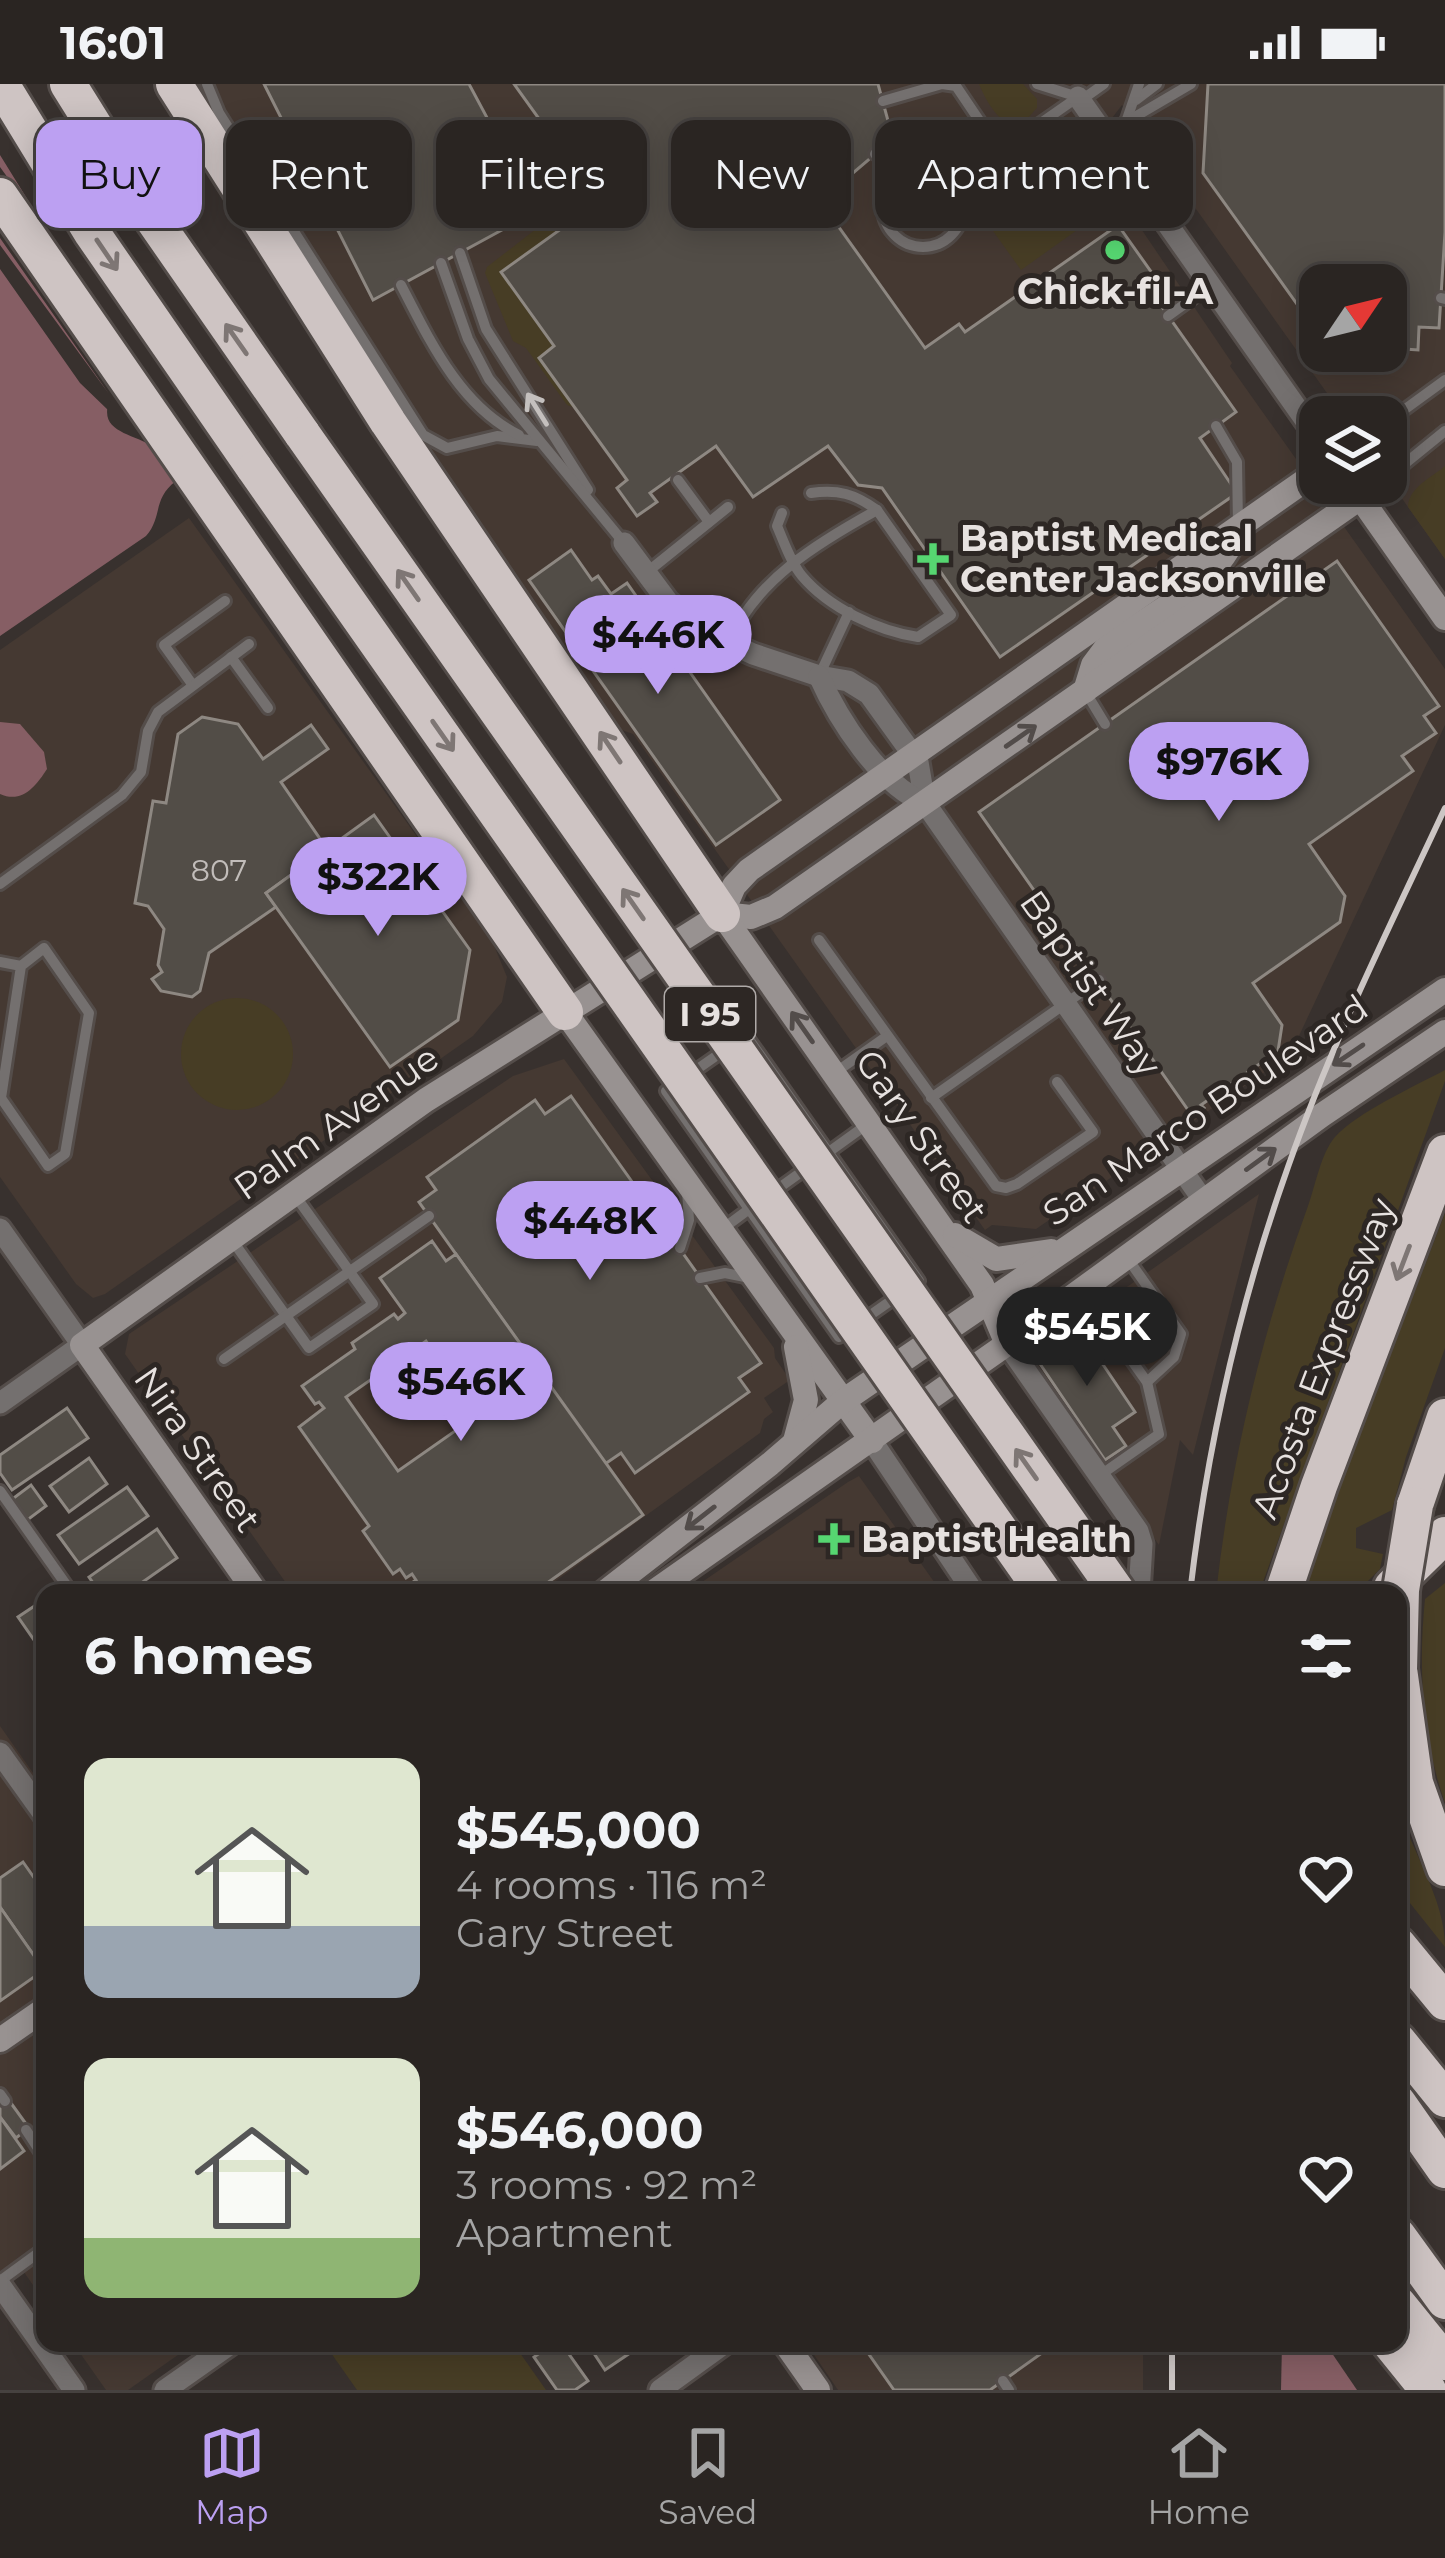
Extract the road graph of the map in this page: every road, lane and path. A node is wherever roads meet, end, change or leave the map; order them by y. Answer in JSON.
{"nodes":[{"id":1,"x":1,"y":84,"type":"edge"},
{"id":2,"x":68,"y":84,"type":"edge"},
{"id":3,"x":174,"y":84,"type":"edge"},
{"id":4,"x":207,"y":84,"type":"edge"},
{"id":5,"x":1037,"y":84,"type":"edge"},
{"id":6,"x":1104,"y":84,"type":"edge"},
{"id":7,"x":1139,"y":84,"type":"edge"},
{"id":8,"x":1157,"y":84,"type":"edge"},
{"id":9,"x":1191,"y":84,"type":"edge"},
{"id":10,"x":964,"y":88,"type":"edge"},
{"id":11,"x":1075,"y":92,"type":"edge"},
{"id":12,"x":883,"y":101,"type":"dead end"},
{"id":13,"x":1132,"y":102,"type":"junction"},
{"id":14,"x":1127,"y":119,"type":"joint"},
{"id":15,"x":980,"y":120,"type":"edge"},
{"id":16,"x":1041,"y":120,"type":"edge"},
{"id":17,"x":1094,"y":120,"type":"edge"},
{"id":18,"x":956,"y":183,"type":"joint"},
{"id":19,"x":0,"y":196,"type":"edge"},
{"id":20,"x":1170,"y":228,"type":"edge"},
{"id":21,"x":460,"y":253,"type":"dead end"},
{"id":22,"x":441,"y":263,"type":"dead end"},
{"id":23,"x":401,"y":285,"type":"dead end"},
{"id":24,"x":1210,"y":286,"type":"junction"},
{"id":25,"x":1168,"y":316,"type":"dead end"},
{"id":26,"x":1445,"y":380,"type":"edge"},
{"id":27,"x":1407,"y":408,"type":"edge"},
{"id":28,"x":1299,"y":411,"type":"edge"},
{"id":29,"x":1216,"y":427,"type":"dead end"},
{"id":30,"x":1445,"y":431,"type":"edge"},
{"id":31,"x":537,"y":441,"type":"junction"},
{"id":32,"x":1407,"y":458,"type":"edge"},
{"id":33,"x":678,"y":480,"type":"dead end"},
{"id":34,"x":1299,"y":485,"type":"edge"},
{"id":35,"x":811,"y":493,"type":"dead end"},
{"id":36,"x":1344,"y":504,"type":"edge"},
{"id":37,"x":1379,"y":504,"type":"edge"},
{"id":38,"x":728,"y":507,"type":"dead end"},
{"id":39,"x":599,"y":508,"type":"junction"},
{"id":40,"x":877,"y":510,"type":"junction"},
{"id":41,"x":782,"y":513,"type":"dead end"},
{"id":42,"x":709,"y":522,"type":"junction"},
{"id":43,"x":1238,"y":527,"type":"junction"},
{"id":44,"x":624,"y":543,"type":"joint"},
{"id":45,"x":795,"y":564,"type":"junction"},
{"id":46,"x":646,"y":573,"type":"junction"},
{"id":47,"x":225,"y":601,"type":"dead end"},
{"id":48,"x":849,"y":612,"type":"junction"},
{"id":49,"x":1445,"y":619,"type":"edge"},
{"id":50,"x":248,"y":644,"type":"dead end"},
{"id":51,"x":729,"y":644,"type":"junction"},
{"id":52,"x":231,"y":657,"type":"junction"},
{"id":53,"x":819,"y":676,"type":"junction"},
{"id":54,"x":192,"y":684,"type":"junction"},
{"id":55,"x":1085,"y":691,"type":"junction"},
{"id":56,"x":268,"y":708,"type":"dead end"},
{"id":57,"x":1105,"y":724,"type":"dead end"},
{"id":58,"x":914,"y":754,"type":"junction"},
{"id":59,"x":884,"y":776,"type":"junction"},
{"id":60,"x":925,"y":803,"type":"junction"},
{"id":61,"x":0,"y":884,"type":"edge"},
{"id":62,"x":722,"y":914,"type":"junction"},
{"id":63,"x":819,"y":940,"type":"dead end"},
{"id":64,"x":0,"y":962,"type":"edge"},
{"id":65,"x":21,"y":966,"type":"junction"},
{"id":66,"x":1099,"y":980,"type":"dead end"},
{"id":67,"x":1441,"y":989,"type":"edge"},
{"id":68,"x":1066,"y":1004,"type":"junction"},
{"id":69,"x":566,"y":1012,"type":"junction"},
{"id":70,"x":1445,"y":1032,"type":"edge"},
{"id":71,"x":887,"y":1036,"type":"junction"},
{"id":72,"x":834,"y":1074,"type":"junction"},
{"id":73,"x":1058,"y":1082,"type":"dead end"},
{"id":74,"x":932,"y":1098,"type":"junction"},
{"id":75,"x":869,"y":1123,"type":"junction"},
{"id":76,"x":828,"y":1152,"type":"junction"},
{"id":77,"x":1445,"y":1154,"type":"edge"},
{"id":78,"x":1181,"y":1170,"type":"junction"},
{"id":79,"x":683,"y":1177,"type":"junction"},
{"id":80,"x":295,"y":1194,"type":"junction"},
{"id":81,"x":1203,"y":1201,"type":"junction"},
{"id":82,"x":749,"y":1210,"type":"junction"},
{"id":83,"x":932,"y":1212,"type":"junction"},
{"id":84,"x":429,"y":1216,"type":"dead end"},
{"id":85,"x":0,"y":1229,"type":"edge"},
{"id":86,"x":721,"y":1230,"type":"junction"},
{"id":87,"x":231,"y":1239,"type":"junction"},
{"id":88,"x":1071,"y":1246,"type":"junction"},
{"id":89,"x":680,"y":1248,"type":"dead end"},
{"id":90,"x":1126,"y":1255,"type":"junction"},
{"id":91,"x":349,"y":1271,"type":"junction"},
{"id":92,"x":700,"y":1278,"type":"dead end"},
{"id":93,"x":758,"y":1281,"type":"junction"},
{"id":94,"x":1081,"y":1289,"type":"junction"},
{"id":95,"x":990,"y":1300,"type":"junction"},
{"id":96,"x":286,"y":1315,"type":"junction"},
{"id":97,"x":787,"y":1322,"type":"junction"},
{"id":98,"x":1007,"y":1344,"type":"junction"},
{"id":99,"x":82,"y":1346,"type":"junction"},
{"id":100,"x":224,"y":1359,"type":"dead end"},
{"id":101,"x":1147,"y":1382,"type":"junction"},
{"id":102,"x":843,"y":1401,"type":"junction"},
{"id":103,"x":0,"y":1403,"type":"edge"},
{"id":104,"x":1445,"y":1417,"type":"edge"},
{"id":105,"x":872,"y":1441,"type":"junction"},
{"id":106,"x":792,"y":1445,"type":"junction"},
{"id":107,"x":1099,"y":1476,"type":"junction"},
{"id":108,"x":0,"y":1491,"type":"edge"},
{"id":109,"x":1445,"y":1535,"type":"edge"},
{"id":110,"x":1445,"y":1558,"type":"edge"},
{"id":111,"x":66,"y":1584,"type":"edge"},
{"id":112,"x":250,"y":1584,"type":"edge"},
{"id":113,"x":615,"y":1584,"type":"edge"},
{"id":114,"x":665,"y":1584,"type":"edge"},
{"id":115,"x":968,"y":1584,"type":"edge"},
{"id":116,"x":1038,"y":1584,"type":"edge"},
{"id":117,"x":1112,"y":1584,"type":"edge"},
{"id":118,"x":1138,"y":1584,"type":"edge"},
{"id":119,"x":1286,"y":1584,"type":"edge"},
{"id":120,"x":1395,"y":1584,"type":"edge"},
{"id":121,"x":1402,"y":1584,"type":"edge"},
{"id":122,"x":1407,"y":1586,"type":"edge"},
{"id":123,"x":1407,"y":1726,"type":"edge"},
{"id":124,"x":0,"y":1753,"type":"edge"},
{"id":125,"x":36,"y":1803,"type":"edge"},
{"id":126,"x":1445,"y":1868,"type":"edge"},
{"id":127,"x":1407,"y":1956,"type":"edge"},
{"id":128,"x":1445,"y":2002,"type":"edge"},
{"id":129,"x":36,"y":2014,"type":"edge"},
{"id":130,"x":3,"y":2031,"type":"edge"},
{"id":131,"x":1407,"y":2052,"type":"edge"},
{"id":132,"x":1445,"y":2099,"type":"edge"},
{"id":133,"x":1407,"y":2116,"type":"edge"},
{"id":134,"x":26,"y":2131,"type":"dead end"},
{"id":135,"x":36,"y":2146,"type":"edge"},
{"id":136,"x":1445,"y":2170,"type":"edge"},
{"id":137,"x":1407,"y":2248,"type":"edge"},
{"id":138,"x":36,"y":2255,"type":"edge"},
{"id":139,"x":0,"y":2283,"type":"edge"},
{"id":140,"x":1445,"y":2301,"type":"edge"},
{"id":141,"x":1407,"y":2315,"type":"edge"},
{"id":142,"x":36,"y":2335,"type":"edge"},
{"id":143,"x":48,"y":2352,"type":"edge"},
{"id":144,"x":219,"y":2352,"type":"edge"},
{"id":145,"x":713,"y":2352,"type":"edge"},
{"id":146,"x":791,"y":2352,"type":"edge"},
{"id":147,"x":1397,"y":2352,"type":"edge"},
{"id":148,"x":1445,"y":2362,"type":"edge"},
{"id":149,"x":74,"y":2390,"type":"edge"},
{"id":150,"x":165,"y":2390,"type":"edge"},
{"id":151,"x":660,"y":2390,"type":"edge"},
{"id":152,"x":818,"y":2390,"type":"edge"},
{"id":153,"x":1428,"y":2390,"type":"edge"}],
"edges":[{"from":1,"to":116,"type":"highway","number":"I 95","one_way":true,"bridge":true},
{"from":117,"to":2,"type":"highway","number":"I 95","one_way":true,"bridge":true},
{"from":62,"to":3,"type":"highway","one_way":true},
{"from":4,"to":31,"type":"lane"},
{"from":5,"to":11,"type":"lane"},
{"from":6,"to":11,"type":"lane"},
{"from":7,"to":13,"type":"lane"},
{"from":8,"to":13,"type":"lane"},
{"from":9,"to":14,"type":"lane"},
{"from":10,"to":12,"type":"lane"},
{"from":10,"to":15,"type":"lane"},
{"from":11,"to":16,"type":"lane"},
{"from":11,"to":17,"type":"street"},
{"from":13,"to":14,"type":"lane"},
{"from":18,"to":18,"type":"lane"},
{"from":19,"to":69,"type":"highway"},
{"from":20,"to":24,"type":"street"},
{"from":39,"to":21,"type":"lane","one_way":true},
{"from":22,"to":31,"type":"lane"},
{"from":23,"to":31,"type":"lane"},
{"from":24,"to":25,"type":"lane"},
{"from":24,"to":28,"type":"street"},
{"from":26,"to":27,"type":"lane"},
{"from":29,"to":43,"type":"lane"},
{"from":30,"to":32,"type":"lane"},
{"from":31,"to":39,"type":"lane"},
{"from":33,"to":42,"type":"lane"},
{"from":34,"to":43,"type":"main road","name":"Palm Avenue"},
{"from":35,"to":40,"type":"lane"},
{"from":36,"to":55,"type":"main road","name":"Palm Avenue"},
{"from":37,"to":49,"type":"main road"},
{"from":38,"to":42,"type":"lane"},
{"from":39,"to":44,"type":"lane"},
{"from":40,"to":45,"type":"lane"},
{"from":40,"to":48,"type":"lane"},
{"from":41,"to":45,"type":"lane"},
{"from":42,"to":46,"type":"lane"},
{"from":43,"to":55,"type":"main road"},
{"from":43,"to":58,"type":"main road","name":"Palm Avenue"},
{"from":44,"to":46,"type":"street","name":"Baptist Way"},
{"from":45,"to":48,"type":"lane"},
{"from":45,"to":51,"type":"lane"},
{"from":46,"to":51,"type":"street","name":"Baptist Way"},
{"from":47,"to":54,"type":"lane"},
{"from":48,"to":53,"type":"lane"},
{"from":50,"to":52,"type":"lane"},
{"from":51,"to":53,"type":"street","name":"Baptist Way"},
{"from":52,"to":54,"type":"lane"},
{"from":52,"to":56,"type":"lane"},
{"from":53,"to":58,"type":"street","name":"Baptist Way"},
{"from":53,"to":59,"type":"street","name":"Baptist Way"},
{"from":54,"to":61,"type":"lane"},
{"from":55,"to":57,"type":"lane"},
{"from":60,"to":55,"type":"main road","name":"Palm Avenue","one_way":true},
{"from":58,"to":59,"type":"main road","name":"Palm Avenue"},
{"from":58,"to":60,"type":"street","name":"Baptist Way"},
{"from":59,"to":60,"type":"street","name":"Baptist Way"},
{"from":59,"to":62,"type":"main road","name":"Palm Avenue"},
{"from":60,"to":62,"type":"main road","name":"Palm Avenue"},
{"from":60,"to":68,"type":"street","name":"Baptist Way"},
{"from":62,"to":69,"type":"main road","name":"Palm Avenue"},
{"from":72,"to":62,"type":"main road","name":"Gary Street","one_way":true},
{"from":63,"to":71,"type":"lane"},
{"from":64,"to":65,"type":"lane"},
{"from":65,"to":65,"type":"lane"},
{"from":66,"to":68,"type":"lane"},
{"from":67,"to":78,"type":"main road","name":"San Marco Boulevard","one_way":true},
{"from":68,"to":74,"type":"lane"},
{"from":68,"to":78,"type":"street","name":"Baptist Way"},
{"from":69,"to":79,"type":"main road"},
{"from":69,"to":80,"type":"main road","name":"Palm Avenue"},
{"from":81,"to":70,"type":"main road","name":"San Marco Boulevard","one_way":true},
{"from":71,"to":72,"type":"lane"},
{"from":71,"to":74,"type":"lane"},
{"from":72,"to":75,"type":"main road","name":"Gary Street"},
{"from":73,"to":74,"type":"lane"},
{"from":75,"to":76,"type":"lane"},
{"from":75,"to":83,"type":"main road","name":"Gary Street"},
{"from":76,"to":82,"type":"lane"},
{"from":76,"to":82,"type":"lane"},
{"from":76,"to":82,"type":"lane"},
{"from":77,"to":119,"type":"highway","name":"Acosta Expressway","one_way":true},
{"from":78,"to":81,"type":"street","name":"Baptist Way"},
{"from":78,"to":88,"type":"main road","name":"San Marco Boulevard"},
{"from":79,"to":86,"type":"main road"},
{"from":79,"to":89,"type":"lane"},
{"from":80,"to":87,"type":"main road","name":"Palm Avenue"},
{"from":80,"to":91,"type":"lane"},
{"from":81,"to":90,"type":"main road","name":"San Marco Boulevard"},
{"from":82,"to":86,"type":"lane"},
{"from":83,"to":88,"type":"main road"},
{"from":83,"to":95,"type":"main road","name":"Gary Street"},
{"from":84,"to":91,"type":"lane"},
{"from":85,"to":99,"type":"street"},
{"from":86,"to":93,"type":"main road"},
{"from":87,"to":96,"type":"lane"},
{"from":87,"to":99,"type":"main road","name":"Palm Avenue"},
{"from":88,"to":95,"type":"main road","name":"San Marco Boulevard"},
{"from":90,"to":94,"type":"main road","name":"San Marco Boulevard"},
{"from":90,"to":101,"type":"lane"},
{"from":91,"to":96,"type":"lane"},
{"from":91,"to":96,"type":"lane"},
{"from":92,"to":93,"type":"lane"},
{"from":93,"to":97,"type":"main road"},
{"from":94,"to":98,"type":"main road","name":"San Marco Boulevard"},
{"from":94,"to":101,"type":"lane"},
{"from":95,"to":98,"type":"main road","name":"Gary Street"},
{"from":95,"to":102,"type":"main road","name":"San Marco Boulevard"},
{"from":96,"to":100,"type":"lane"},
{"from":97,"to":102,"type":"main road"},
{"from":97,"to":106,"type":"main road"},
{"from":98,"to":105,"type":"main road","name":"San Marco Boulevard"},
{"from":98,"to":107,"type":"street","name":"Gary Street"},
{"from":99,"to":103,"type":"street","name":"Palm Avenue"},
{"from":99,"to":112,"type":"main road","name":"Nira Street"},
{"from":101,"to":107,"type":"lane"},
{"from":102,"to":105,"type":"main road"},
{"from":102,"to":106,"type":"main road","name":"San Marco Boulevard"},
{"from":104,"to":121,"type":"highway","bridge":true},
{"from":105,"to":114,"type":"main road","name":"San Marco Boulevard"},
{"from":105,"to":115,"type":"street"},
{"from":106,"to":113,"type":"main road","name":"San Marco Boulevard","one_way":true},
{"from":107,"to":118,"type":"street","name":"Gary Street"},
{"from":108,"to":111,"type":"lane"},
{"from":109,"to":120,"type":"highway"},
{"from":110,"to":122,"type":"highway"},
{"from":123,"to":126,"type":"highway"},
{"from":124,"to":125,"type":"street"},
{"from":127,"to":128,"type":"highway"},
{"from":129,"to":130,"type":"main road"},
{"from":131,"to":132,"type":"highway"},
{"from":133,"to":136,"type":"highway"},
{"from":134,"to":135,"type":"lane"},
{"from":137,"to":140,"type":"highway"},
{"from":138,"to":139,"type":"lane"},
{"from":139,"to":142,"type":"street"},
{"from":141,"to":148,"type":"highway"},
{"from":143,"to":149,"type":"street"},
{"from":144,"to":150,"type":"street"},
{"from":145,"to":151,"type":"street"},
{"from":146,"to":152,"type":"main road"},
{"from":147,"to":153,"type":"highway"}]}
